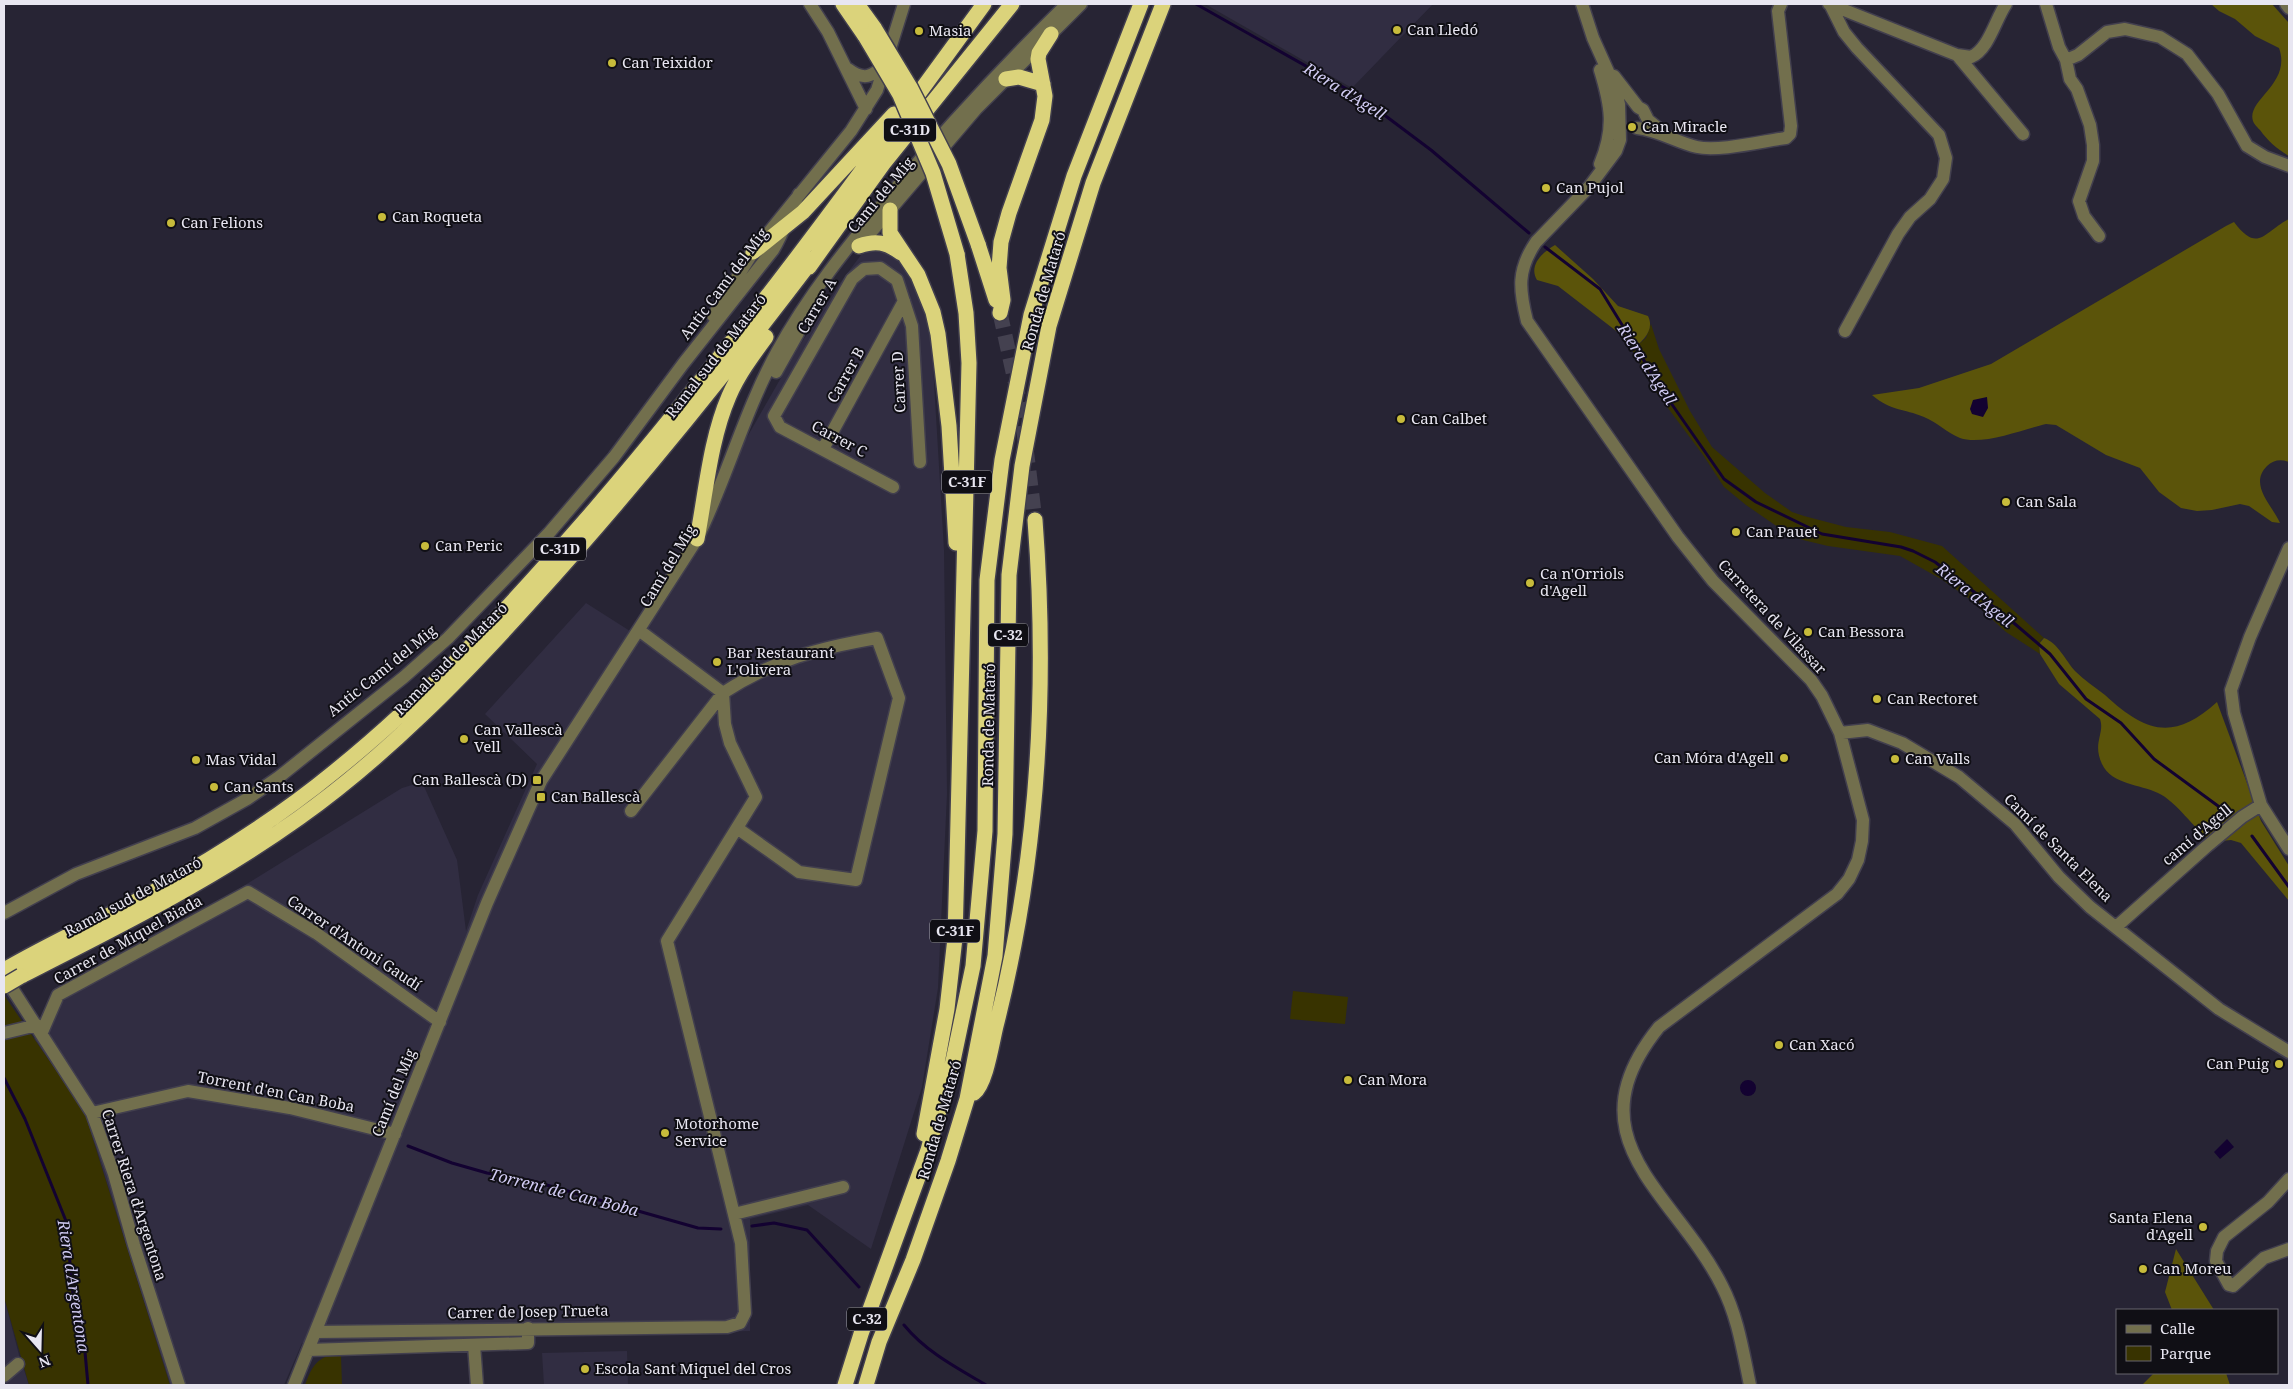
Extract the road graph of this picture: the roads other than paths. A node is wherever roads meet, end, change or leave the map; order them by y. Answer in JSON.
{"nodes":[{"id":1,"x":810,"y":4,"type":"edge"},
{"id":2,"x":843,"y":4,"type":"edge"},
{"id":3,"x":857,"y":4,"type":"edge"},
{"id":4,"x":903,"y":4,"type":"edge"},
{"id":5,"x":984,"y":4,"type":"edge"},
{"id":6,"x":1012,"y":4,"type":"edge"},
{"id":7,"x":1067,"y":4,"type":"edge"},
{"id":8,"x":1081,"y":4,"type":"edge"},
{"id":9,"x":1141,"y":4,"type":"edge"},
{"id":10,"x":1163,"y":4,"type":"edge"},
{"id":11,"x":1582,"y":4,"type":"edge"},
{"id":12,"x":1781,"y":4,"type":"edge"},
{"id":13,"x":1829,"y":4,"type":"edge"},
{"id":14,"x":2006,"y":4,"type":"edge"},
{"id":15,"x":2046,"y":4,"type":"edge"},
{"id":16,"x":2286,"y":4,"type":"edge"},
{"id":17,"x":2289,"y":8,"type":"edge"},
{"id":18,"x":870,"y":32,"type":"junction"},
{"id":19,"x":1051,"y":34,"type":"junction"},
{"id":20,"x":1958,"y":54,"type":"junction"},
{"id":21,"x":2066,"y":60,"type":"junction"},
{"id":22,"x":885,"y":64,"type":"junction"},
{"id":23,"x":1604,"y":68,"type":"junction"},
{"id":24,"x":848,"y":70,"type":"junction"},
{"id":25,"x":935,"y":71,"type":"junction"},
{"id":26,"x":1006,"y":79,"type":"junction"},
{"id":27,"x":1043,"y":84,"type":"junction"},
{"id":28,"x":866,"y":108,"type":"junction"},
{"id":29,"x":1642,"y":111,"type":"junction"},
{"id":30,"x":1626,"y":130,"type":"junction"},
{"id":31,"x":2023,"y":134,"type":"dead end"},
{"id":32,"x":1669,"y":136,"type":"junction"},
{"id":33,"x":1602,"y":160,"type":"junction"},
{"id":34,"x":2289,"y":166,"type":"edge"},
{"id":35,"x":1589,"y":187,"type":"junction"},
{"id":36,"x":799,"y":194,"type":"junction"},
{"id":37,"x":890,"y":210,"type":"junction"},
{"id":38,"x":785,"y":227,"type":"junction"},
{"id":39,"x":2099,"y":236,"type":"dead end"},
{"id":40,"x":859,"y":246,"type":"junction"},
{"id":41,"x":753,"y":252,"type":"junction"},
{"id":42,"x":907,"y":258,"type":"junction"},
{"id":43,"x":813,"y":259,"type":"junction"},
{"id":44,"x":822,"y":282,"type":"junction"},
{"id":45,"x":904,"y":301,"type":"joint"},
{"id":46,"x":904,"y":318,"type":"junction"},
{"id":47,"x":1845,"y":331,"type":"dead end"},
{"id":48,"x":785,"y":355,"type":"junction"},
{"id":49,"x":682,"y":364,"type":"junction"},
{"id":50,"x":802,"y":365,"type":"junction"},
{"id":51,"x":774,"y":374,"type":"junction"},
{"id":52,"x":791,"y":384,"type":"junction"},
{"id":53,"x":774,"y":416,"type":"joint"},
{"id":54,"x":741,"y":427,"type":"junction"},
{"id":55,"x":823,"y":449,"type":"junction"},
{"id":56,"x":920,"y":462,"type":"dead end"},
{"id":57,"x":894,"y":487,"type":"dead end"},
{"id":58,"x":1035,"y":520,"type":"tunnel mouth"},
{"id":59,"x":697,"y":539,"type":"junction"},
{"id":60,"x":2289,"y":548,"type":"edge"},
{"id":61,"x":665,"y":595,"type":"junction"},
{"id":62,"x":964,"y":601,"type":"junction"},
{"id":63,"x":644,"y":634,"type":"junction"},
{"id":64,"x":723,"y":693,"type":"junction"},
{"id":65,"x":589,"y":704,"type":"junction"},
{"id":66,"x":1840,"y":733,"type":"junction"},
{"id":67,"x":2261,"y":805,"type":"junction"},
{"id":68,"x":631,"y":811,"type":"dead end"},
{"id":69,"x":527,"y":815,"type":"junction"},
{"id":70,"x":736,"y":828,"type":"junction"},
{"id":71,"x":2289,"y":849,"type":"edge"},
{"id":72,"x":248,"y":892,"type":"joint"},
{"id":73,"x":23,"y":902,"type":"junction"},
{"id":74,"x":4,"y":903,"type":"edge"},
{"id":75,"x":4,"y":913,"type":"edge"},
{"id":76,"x":2116,"y":927,"type":"junction"},
{"id":77,"x":13,"y":970,"type":"edge"},
{"id":78,"x":4,"y":976,"type":"edge"},
{"id":79,"x":4,"y":986,"type":"edge"},
{"id":80,"x":440,"y":1022,"type":"junction"},
{"id":81,"x":39,"y":1028,"type":"junction"},
{"id":82,"x":4,"y":1033,"type":"edge"},
{"id":83,"x":2289,"y":1052,"type":"edge"},
{"id":84,"x":967,"y":1099,"type":"junction"},
{"id":85,"x":92,"y":1113,"type":"junction"},
{"id":86,"x":395,"y":1134,"type":"junction"},
{"id":87,"x":928,"y":1150,"type":"junction"},
{"id":88,"x":2289,"y":1179,"type":"edge"},
{"id":89,"x":842,"y":1187,"type":"dead end"},
{"id":90,"x":734,"y":1214,"type":"junction"},
{"id":91,"x":2289,"y":1250,"type":"edge"},
{"id":92,"x":528,"y":1328,"type":"junction"},
{"id":93,"x":316,"y":1332,"type":"junction"},
{"id":94,"x":474,"y":1345,"type":"junction"},
{"id":95,"x":308,"y":1350,"type":"junction"},
{"id":96,"x":18,"y":1364,"type":"dead end"},
{"id":97,"x":4,"y":1376,"type":"edge"},
{"id":98,"x":179,"y":1385,"type":"edge"},
{"id":99,"x":294,"y":1385,"type":"edge"},
{"id":100,"x":477,"y":1385,"type":"edge"},
{"id":101,"x":845,"y":1385,"type":"edge"},
{"id":102,"x":866,"y":1385,"type":"edge"},
{"id":103,"x":1750,"y":1385,"type":"edge"}],
"edges":[{"from":1,"to":24,"type":"street"},
{"from":2,"to":18,"type":"highway","number":"C-31F"},
{"from":3,"to":18,"type":"highway","number":"C-31F"},
{"from":4,"to":22,"type":"street","name":"Antic Camí del Mig"},
{"from":5,"to":25,"type":"highway","number":"C-31D"},
{"from":6,"to":43,"type":"highway","number":"C-31D"},
{"from":7,"to":44,"type":"street","name":"Camí del Mig"},
{"from":8,"to":19,"type":"street","name":"Camí del Mig"},
{"from":9,"to":87,"type":"highway","name":"Ronda de Mataró","number":"C-32"},
{"from":10,"to":84,"type":"highway","name":"Ronda de Mataró","number":"C-32"},
{"from":11,"to":23,"type":"street"},
{"from":12,"to":32,"type":"street"},
{"from":13,"to":20,"type":"street"},
{"from":13,"to":47,"type":"street"},
{"from":14,"to":20,"type":"street"},
{"from":15,"to":21,"type":"street"},
{"from":16,"to":17,"type":"street"},
{"from":18,"to":27,"type":"highway","number":"C-31F","bridge":true},
{"from":18,"to":62,"type":"highway","number":"C-31F","bridge":true},
{"from":19,"to":26,"type":"street","name":"Camí del Mig"},
{"from":19,"to":27,"type":"highway"},
{"from":20,"to":31,"type":"street"},
{"from":21,"to":34,"type":"street"},
{"from":21,"to":39,"type":"street"},
{"from":22,"to":24,"type":"street"},
{"from":22,"to":28,"type":"street","name":"Antic Camí del Mig"},
{"from":23,"to":29,"type":"street"},
{"from":23,"to":30,"type":"street"},
{"from":23,"to":33,"type":"street"},
{"from":24,"to":28,"type":"street"},
{"from":25,"to":38,"type":"highway"},
{"from":25,"to":77,"type":"highway","number":"C-31D"},
{"from":26,"to":27,"type":"highway"},
{"from":26,"to":37,"type":"street","name":"Camí del Mig"},
{"from":28,"to":36,"type":"street","name":"Antic Camí del Mig"},
{"from":29,"to":30,"type":"street"},
{"from":29,"to":30,"type":"street"},
{"from":29,"to":32,"type":"street"},
{"from":30,"to":32,"type":"street"},
{"from":30,"to":33,"type":"street"},
{"from":30,"to":35,"type":"street","name":"Carretera de Vilassar"},
{"from":33,"to":35,"type":"street"},
{"from":35,"to":66,"type":"street","name":"Carretera de Vilassar"},
{"from":36,"to":38,"type":"street","name":"Antic Camí del Mig"},
{"from":36,"to":41,"type":"street","name":"Antic Camí del Mig"},
{"from":37,"to":40,"type":"street","name":"Camí del Mig"},
{"from":37,"to":42,"type":"highway"},
{"from":38,"to":41,"type":"highway"},
{"from":38,"to":49,"type":"street","name":"Antic Camí del Mig"},
{"from":40,"to":42,"type":"highway"},
{"from":40,"to":48,"type":"street","name":"Camí del Mig"},
{"from":41,"to":49,"type":"street","name":"Antic Camí del Mig"},
{"from":42,"to":62,"type":"highway"},
{"from":43,"to":59,"type":"highway"},
{"from":43,"to":77,"type":"highway","name":"Ramal sud de Mataró","number":"C-31D"},
{"from":44,"to":48,"type":"street","name":"Camí del Mig"},
{"from":44,"to":54,"type":"street","name":"Camí del Mig"},
{"from":45,"to":46,"type":"street","name":"Carrer B"},
{"from":45,"to":50,"type":"street","name":"Carrer A"},
{"from":46,"to":55,"type":"street","name":"Carrer B"},
{"from":46,"to":56,"type":"street","name":"Carrer D"},
{"from":48,"to":50,"type":"street"},
{"from":48,"to":51,"type":"street","name":"Camí del Mig"},
{"from":49,"to":73,"type":"street","name":"Antic Camí del Mig"},
{"from":50,"to":52,"type":"street","name":"Carrer A"},
{"from":51,"to":52,"type":"street"},
{"from":51,"to":54,"type":"street","name":"Camí del Mig"},
{"from":51,"to":61,"type":"street","name":"Camí del Mig"},
{"from":52,"to":53,"type":"street","name":"Carrer A"},
{"from":53,"to":55,"type":"street","name":"Carrer C"},
{"from":54,"to":59,"type":"street","name":"Camí del Mig"},
{"from":55,"to":57,"type":"street","name":"Carrer C"},
{"from":58,"to":84,"type":"highway"},
{"from":59,"to":61,"type":"street","name":"Camí del Mig"},
{"from":60,"to":67,"type":"street"},
{"from":61,"to":63,"type":"street","name":"Camí del Mig"},
{"from":61,"to":65,"type":"street","name":"Camí del Mig"},
{"from":62,"to":87,"type":"highway","number":"C-31F"},
{"from":63,"to":64,"type":"street"},
{"from":63,"to":65,"type":"street","name":"Camí del Mig"},
{"from":63,"to":69,"type":"street","name":"Camí del Mig"},
{"from":64,"to":68,"type":"street"},
{"from":64,"to":70,"type":"street"},
{"from":64,"to":70,"type":"street"},
{"from":65,"to":69,"type":"street","name":"Camí del Mig"},
{"from":66,"to":76,"type":"street","name":"Camí de Santa Elena"},
{"from":66,"to":103,"type":"street","name":"Carretera de Vilassar"},
{"from":67,"to":71,"type":"street"},
{"from":67,"to":76,"type":"street","name":"camí d'Agell"},
{"from":69,"to":80,"type":"street","name":"Camí del Mig"},
{"from":70,"to":90,"type":"street"},
{"from":72,"to":80,"type":"street","name":"Carrer d'Antoni Gaudí"},
{"from":72,"to":81,"type":"street","name":"Carrer de Miquel Biada"},
{"from":73,"to":74,"type":"street","name":"Antic Camí del Mig"},
{"from":73,"to":75,"type":"street","name":"Antic Camí del Mig"},
{"from":76,"to":83,"type":"street","name":"Camí de Santa Elena"},
{"from":77,"to":79,"type":"highway","number":"C-31D","bridge":true},
{"from":78,"to":81,"type":"street","name":"Carrer Riera d'Argentona"},
{"from":80,"to":86,"type":"street","name":"Camí del Mig"},
{"from":81,"to":82,"type":"street"},
{"from":81,"to":85,"type":"street","name":"Carrer Riera d'Argentona"},
{"from":84,"to":102,"type":"highway","name":"Ronda de Mataró","number":"C-32"},
{"from":85,"to":86,"type":"street","name":"Torrent d'en Can Boba"},
{"from":85,"to":98,"type":"street","name":"Carrer Riera d'Argentona"},
{"from":86,"to":93,"type":"street","name":"Camí del Mig"},
{"from":87,"to":101,"type":"highway","name":"Ronda de Mataró","number":"C-32"},
{"from":88,"to":91,"type":"street"},
{"from":89,"to":90,"type":"street"},
{"from":90,"to":92,"type":"street","name":"Carrer de Josep Trueta"},
{"from":92,"to":93,"type":"street","name":"Carrer de Josep Trueta"},
{"from":92,"to":94,"type":"street"},
{"from":93,"to":95,"type":"street","name":"Camí del Mig"},
{"from":94,"to":95,"type":"street"},
{"from":94,"to":100,"type":"street"},
{"from":95,"to":99,"type":"street","name":"Camí del Mig"},
{"from":96,"to":97,"type":"street"}]}
